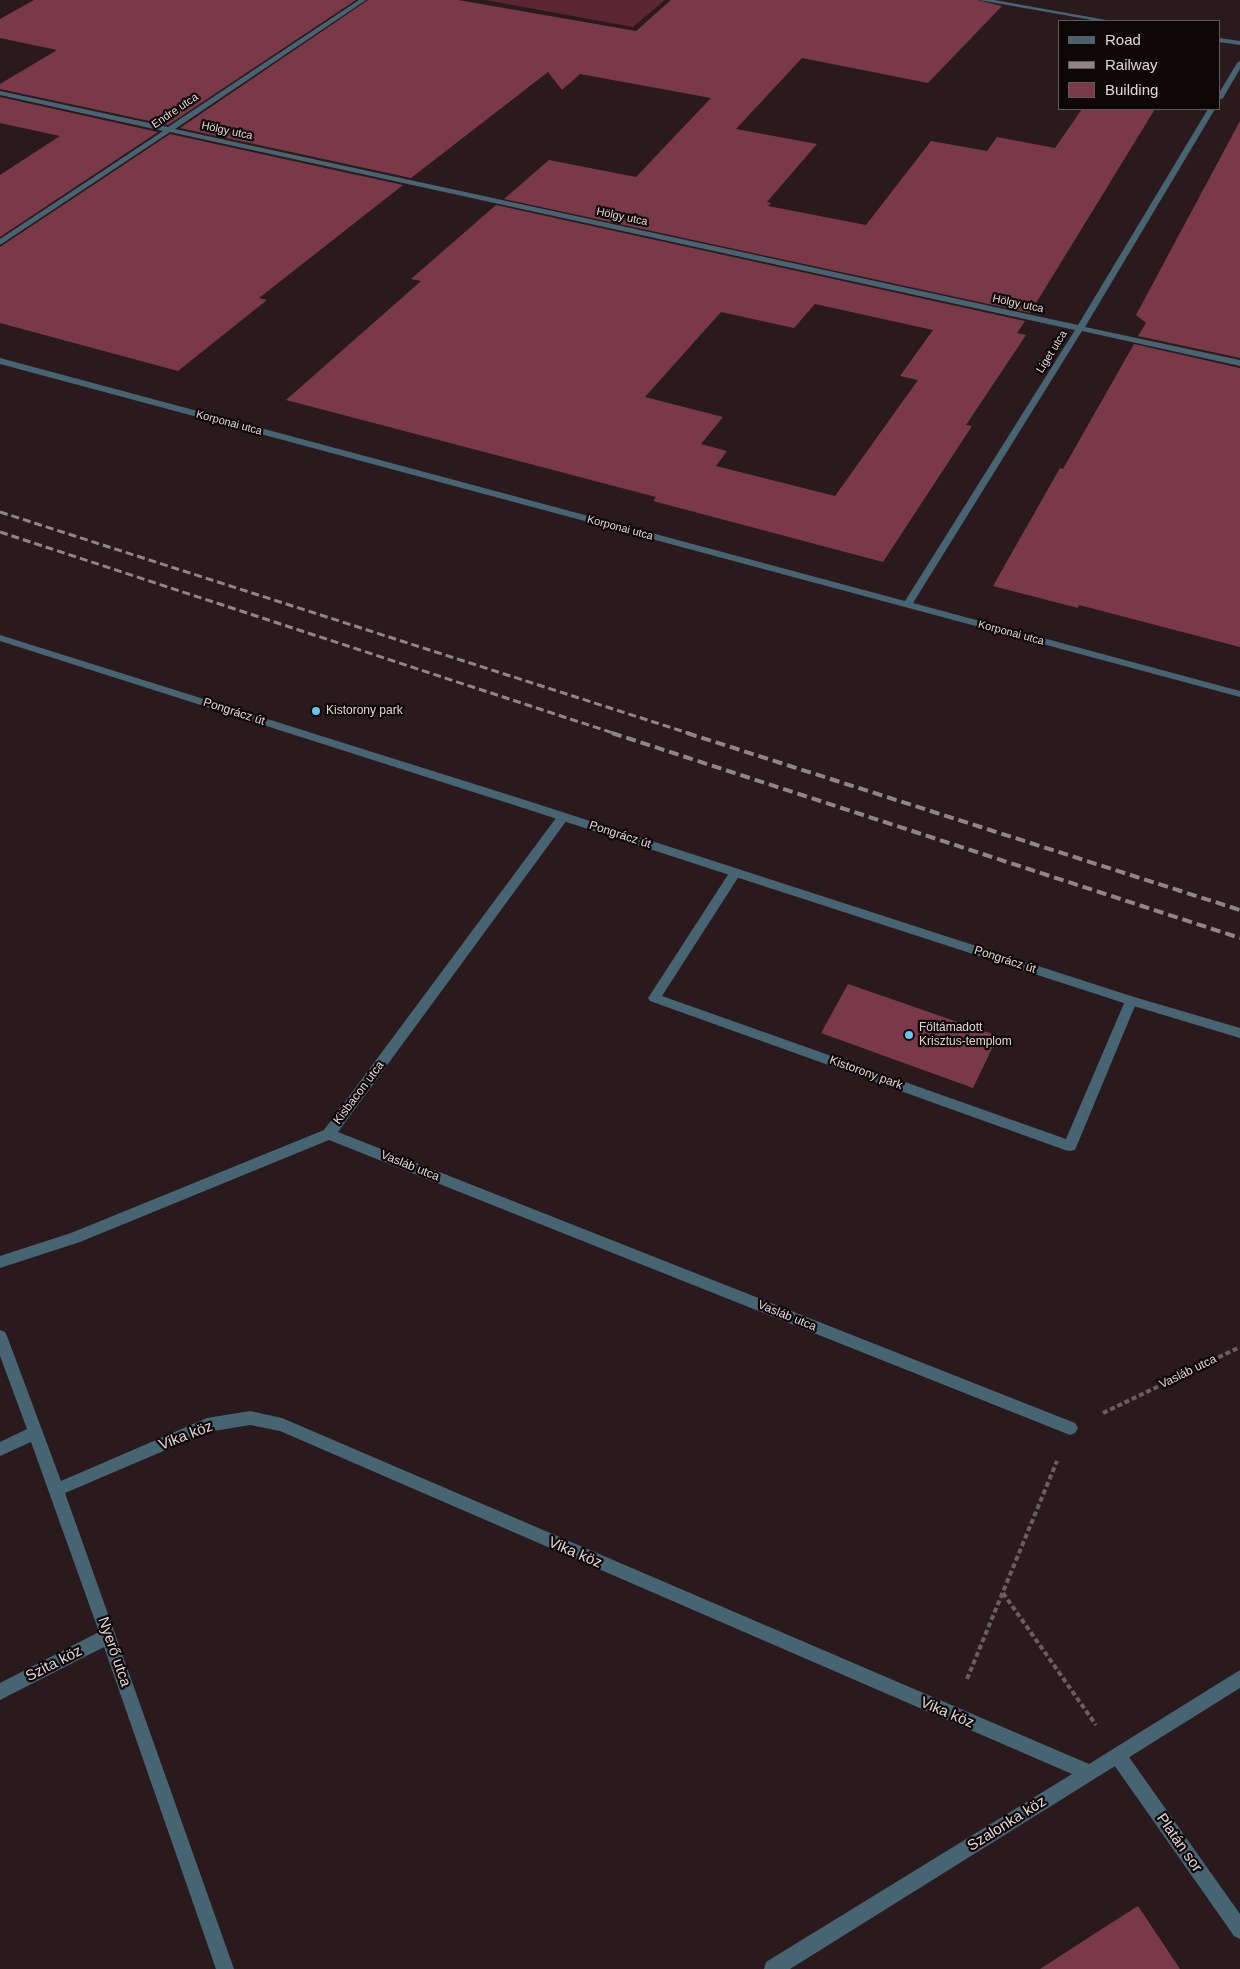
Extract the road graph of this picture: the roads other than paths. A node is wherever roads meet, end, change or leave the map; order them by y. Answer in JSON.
{"nodes":[{"id":1,"x":363,"y":0,"type":"edge"},
{"id":2,"x":982,"y":0,"type":"edge"},
{"id":3,"x":1103,"y":20,"type":"edge"},
{"id":4,"x":1220,"y":40,"type":"edge"},
{"id":5,"x":1240,"y":43,"type":"edge"},
{"id":6,"x":1240,"y":63,"type":"edge"},
{"id":7,"x":0,"y":93,"type":"edge"},
{"id":8,"x":1220,"y":96,"type":"edge"},
{"id":9,"x":1211,"y":110,"type":"edge"},
{"id":10,"x":168,"y":130,"type":"junction"},
{"id":11,"x":0,"y":243,"type":"edge"},
{"id":12,"x":1080,"y":328,"type":"junction"},
{"id":13,"x":0,"y":361,"type":"edge"},
{"id":14,"x":1240,"y":363,"type":"edge"},
{"id":15,"x":907,"y":605,"type":"junction"},
{"id":16,"x":0,"y":638,"type":"edge"},
{"id":17,"x":1240,"y":694,"type":"edge"},
{"id":18,"x":563,"y":817,"type":"junction"},
{"id":19,"x":735,"y":873,"type":"junction"},
{"id":20,"x":1131,"y":1001,"type":"junction"},
{"id":21,"x":1240,"y":1033,"type":"edge"},
{"id":22,"x":329,"y":1134,"type":"junction"},
{"id":23,"x":0,"y":1262,"type":"edge"},
{"id":24,"x":0,"y":1336,"type":"edge"},
{"id":25,"x":1070,"y":1428,"type":"road end"},
{"id":26,"x":36,"y":1432,"type":"junction"},
{"id":27,"x":0,"y":1449,"type":"edge"},
{"id":28,"x":56,"y":1490,"type":"junction"},
{"id":29,"x":108,"y":1636,"type":"junction"},
{"id":30,"x":1240,"y":1678,"type":"edge"},
{"id":31,"x":0,"y":1692,"type":"edge"},
{"id":32,"x":1118,"y":1756,"type":"junction"},
{"id":33,"x":1090,"y":1773,"type":"junction"},
{"id":34,"x":1240,"y":1930,"type":"edge"},
{"id":35,"x":224,"y":1969,"type":"edge"},
{"id":36,"x":773,"y":1969,"type":"edge"}],
"edges":[{"from":1,"to":10,"type":"street","name":"Endre utca"},
{"from":2,"to":3,"type":"street"},
{"from":4,"to":5,"type":"street"},
{"from":6,"to":8,"type":"street"},
{"from":7,"to":10,"type":"street","name":"Hölgy utca"},
{"from":9,"to":12,"type":"street","name":"Liget utca"},
{"from":10,"to":11,"type":"street","name":"Endre utca"},
{"from":10,"to":12,"type":"street","name":"Hölgy utca"},
{"from":12,"to":14,"type":"street","name":"Hölgy utca"},
{"from":12,"to":15,"type":"street","name":"Liget utca"},
{"from":13,"to":15,"type":"street","name":"Korponai utca"},
{"from":15,"to":17,"type":"street","name":"Korponai utca"},
{"from":16,"to":18,"type":"street","name":"Pongrácz út"},
{"from":18,"to":19,"type":"street","name":"Pongrácz út"},
{"from":18,"to":22,"type":"street","name":"Kisbacon utca"},
{"from":19,"to":20,"type":"street","name":"Pongrácz út"},
{"from":19,"to":20,"type":"street","name":"Kistorony park"},
{"from":20,"to":21,"type":"street","name":"Pongrácz út"},
{"from":22,"to":23,"type":"street","name":"Kisbacon utca"},
{"from":22,"to":25,"type":"street","name":"Vasláb utca"},
{"from":24,"to":26,"type":"street","name":"Nyerő utca"},
{"from":26,"to":27,"type":"street"},
{"from":26,"to":28,"type":"street","name":"Nyerő utca"},
{"from":28,"to":29,"type":"street","name":"Nyerő utca"},
{"from":28,"to":33,"type":"street","name":"Vika köz"},
{"from":29,"to":31,"type":"street","name":"Szita köz"},
{"from":29,"to":35,"type":"street","name":"Nyerő utca"},
{"from":30,"to":32,"type":"street","name":"Szalonka köz"},
{"from":32,"to":33,"type":"street","name":"Szalonka köz"},
{"from":32,"to":34,"type":"street","name":"Platán sor"},
{"from":33,"to":36,"type":"street","name":"Szalonka köz"}]}
